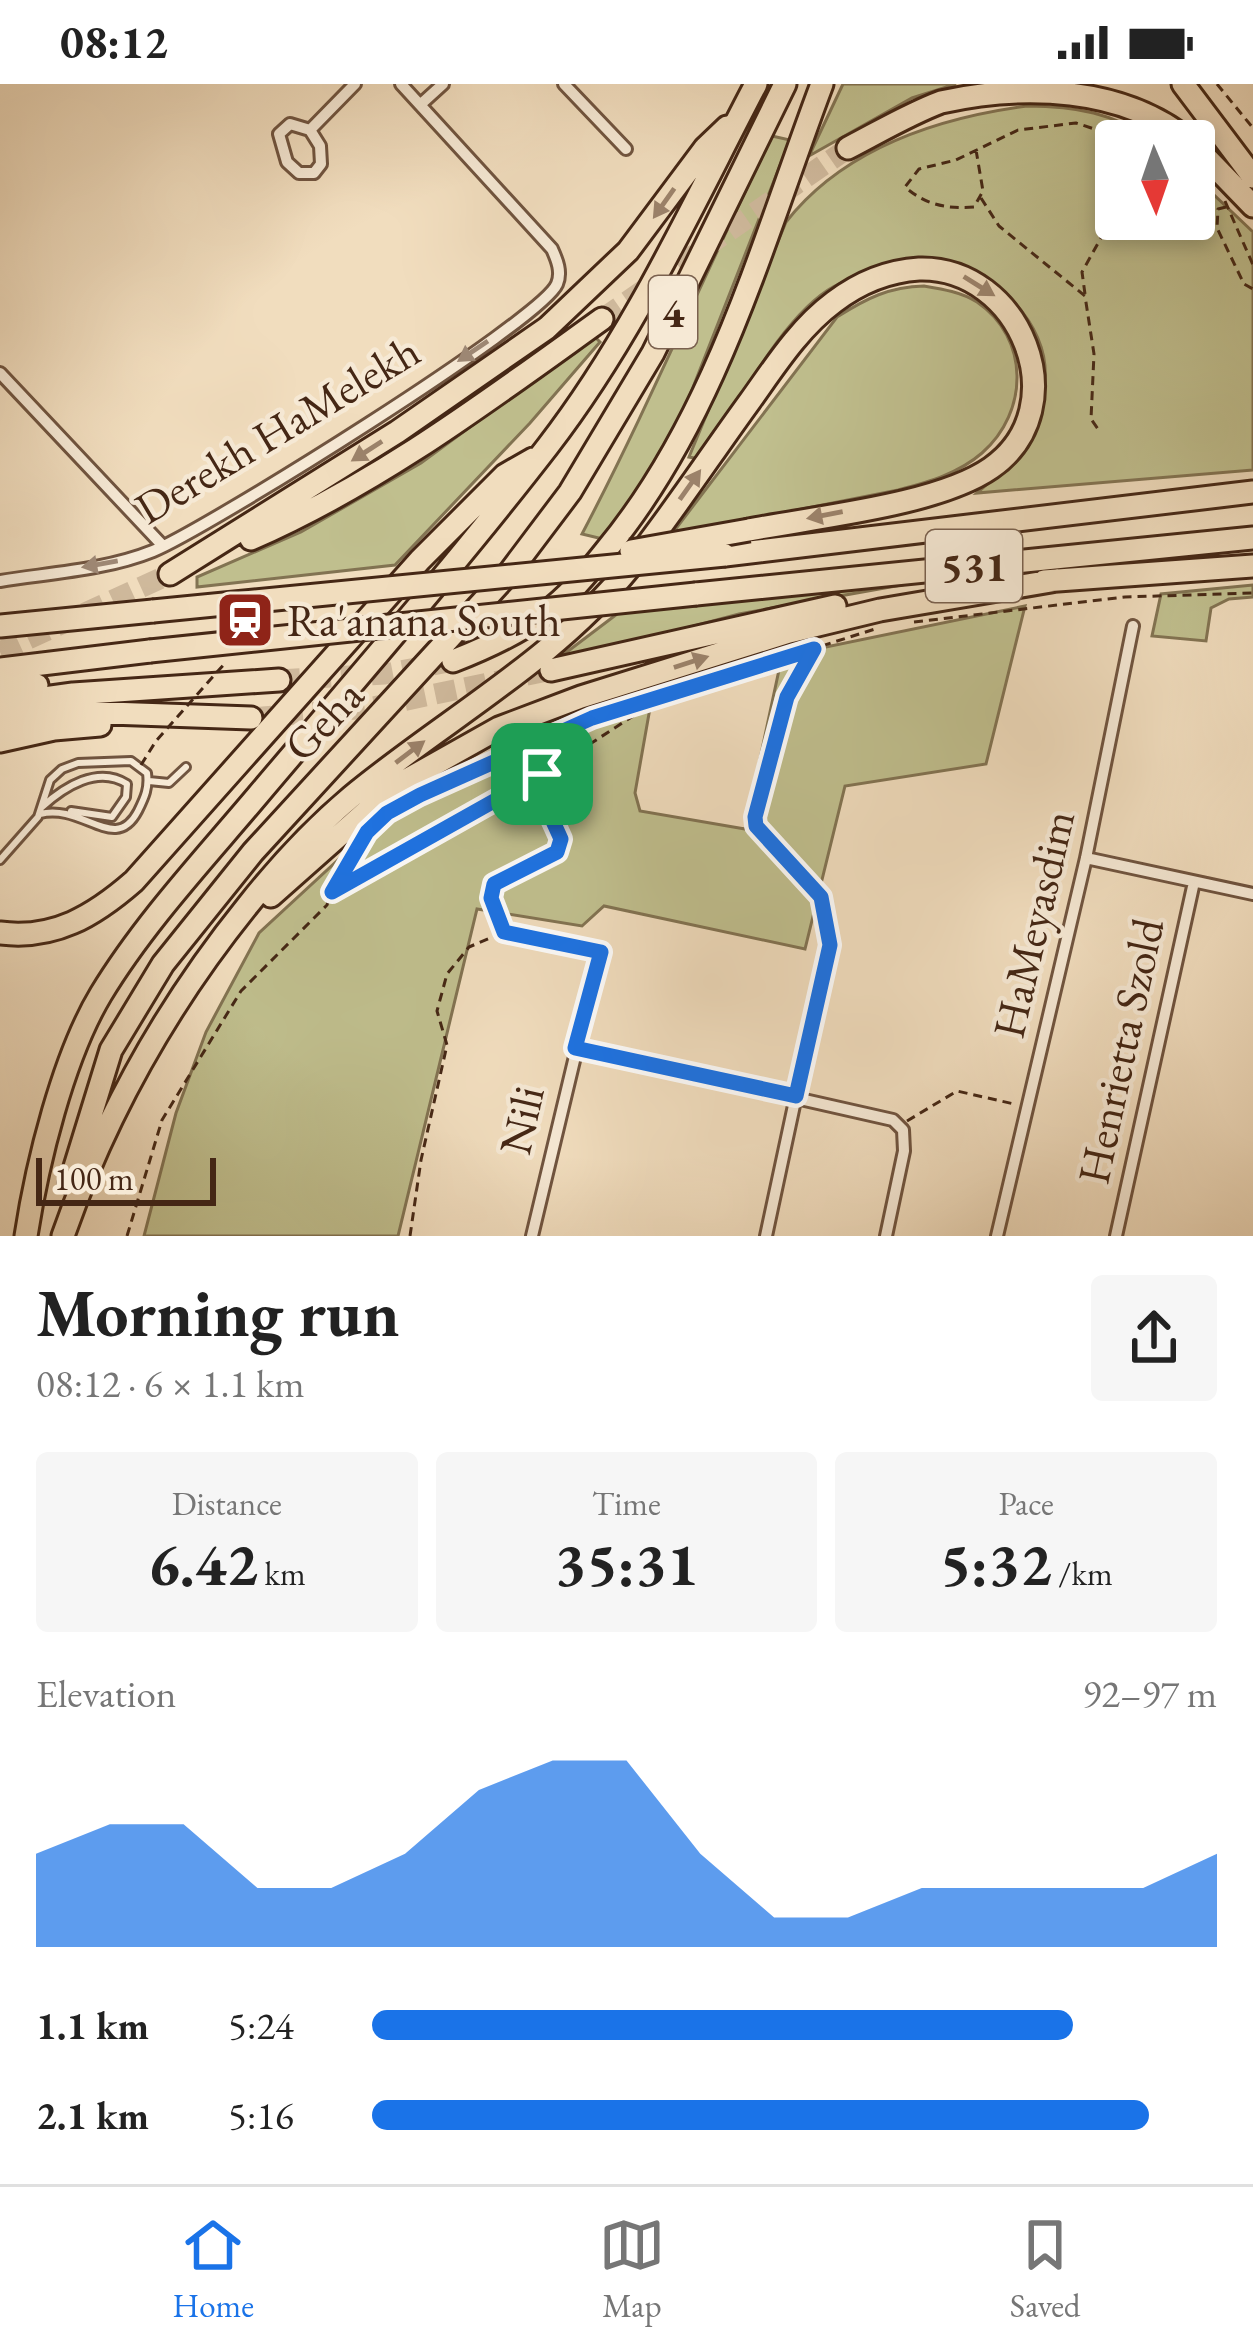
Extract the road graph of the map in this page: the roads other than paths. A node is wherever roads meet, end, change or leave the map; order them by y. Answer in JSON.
{"nodes":[{"id":1,"x":355,"y":84,"type":"edge"},
{"id":2,"x":401,"y":84,"type":"edge"},
{"id":3,"x":443,"y":84,"type":"edge"},
{"id":4,"x":564,"y":84,"type":"edge"},
{"id":5,"x":756,"y":84,"type":"edge"},
{"id":6,"x":785,"y":84,"type":"edge"},
{"id":7,"x":822,"y":84,"type":"edge"},
{"id":8,"x":1183,"y":84,"type":"edge"},
{"id":9,"x":421,"y":104,"type":"junction"},
{"id":10,"x":740,"y":114,"type":"junction"},
{"id":11,"x":1161,"y":120,"type":"edge"},
{"id":12,"x":310,"y":130,"type":"junction"},
{"id":13,"x":848,"y":148,"type":"tunnel mouth"},
{"id":14,"x":626,"y":149,"type":"dead end"},
{"id":15,"x":1215,"y":167,"type":"edge"},
{"id":16,"x":1253,"y":177,"type":"edge"},
{"id":17,"x":1253,"y":206,"type":"edge"},
{"id":18,"x":602,"y":320,"type":"tunnel mouth"},
{"id":19,"x":0,"y":373,"type":"edge"},
{"id":20,"x":542,"y":454,"type":"junction"},
{"id":21,"x":1253,"y":492,"type":"edge"},
{"id":22,"x":1253,"y":538,"type":"edge"},
{"id":23,"x":163,"y":546,"type":"junction"},
{"id":24,"x":1253,"y":566,"type":"edge"},
{"id":25,"x":1057,"y":580,"type":"junction"},
{"id":26,"x":0,"y":581,"type":"edge"},
{"id":27,"x":443,"y":582,"type":"junction"},
{"id":28,"x":0,"y":626,"type":"edge"},
{"id":29,"x":1133,"y":626,"type":"road end"},
{"id":30,"x":453,"y":661,"type":"tunnel mouth"},
{"id":31,"x":0,"y":669,"type":"edge"},
{"id":32,"x":550,"y":670,"type":"tunnel mouth"},
{"id":33,"x":279,"y":680,"type":"tunnel mouth"},
{"id":34,"x":242,"y":682,"type":"junction"},
{"id":35,"x":0,"y":688,"type":"edge"},
{"id":36,"x":0,"y":704,"type":"edge"},
{"id":37,"x":0,"y":720,"type":"edge"},
{"id":38,"x":0,"y":741,"type":"edge"},
{"id":39,"x":186,"y":767,"type":"dead end"},
{"id":40,"x":149,"y":782,"type":"junction"},
{"id":41,"x":41,"y":811,"type":"junction"},
{"id":42,"x":67,"y":811,"type":"junction"},
{"id":43,"x":1086,"y":858,"type":"junction"},
{"id":44,"x":0,"y":860,"type":"edge"},
{"id":45,"x":1194,"y":882,"type":"junction"},
{"id":46,"x":1253,"y":894,"type":"edge"},
{"id":47,"x":0,"y":933,"type":"edge"},
{"id":48,"x":601,"y":952,"type":"road end"},
{"id":49,"x":206,"y":960,"type":"junction"},
{"id":50,"x":820,"y":984,"type":"road end"},
{"id":51,"x":575,"y":1048,"type":"junction"},
{"id":52,"x":796,"y":1096,"type":"junction"},
{"id":53,"x":26,"y":1236,"type":"edge"},
{"id":54,"x":61,"y":1236,"type":"edge"},
{"id":55,"x":532,"y":1236,"type":"edge"},
{"id":56,"x":766,"y":1236,"type":"edge"},
{"id":57,"x":886,"y":1236,"type":"edge"},
{"id":58,"x":997,"y":1236,"type":"edge"},
{"id":59,"x":1116,"y":1236,"type":"edge"}],
"edges":[{"from":1,"to":12,"type":"street"},
{"from":2,"to":9,"type":"street"},
{"from":3,"to":9,"type":"street"},
{"from":4,"to":14,"type":"street"},
{"from":5,"to":10,"type":"highway","name":"Geha","number":"4"},
{"from":6,"to":54,"type":"highway","name":"Geha","number":"4"},
{"from":7,"to":30,"type":"highway"},
{"from":8,"to":16,"type":"highway"},
{"from":9,"to":23,"type":"street","name":"Derekh HaMelekh","one_way":true},
{"from":10,"to":18,"type":"highway","one_way":true},
{"from":10,"to":20,"type":"highway","name":"Geha","number":"4"},
{"from":11,"to":13,"type":"highway"},
{"from":12,"to":12,"type":"street"},
{"from":15,"to":17,"type":"highway"},
{"from":19,"to":23,"type":"street"},
{"from":20,"to":47,"type":"highway"},
{"from":20,"to":53,"type":"highway","name":"Geha","number":"4"},
{"from":21,"to":27,"type":"highway","number":"531","bridge":true},
{"from":22,"to":31,"type":"highway","number":"531","bridge":true},
{"from":23,"to":26,"type":"street","name":"Derekh HaMelekh","one_way":true},
{"from":24,"to":25,"type":"highway"},
{"from":25,"to":32,"type":"highway"},
{"from":49,"to":25,"type":"highway","one_way":true},
{"from":27,"to":28,"type":"highway","number":"531","bridge":true},
{"from":49,"to":27,"type":"highway","one_way":true,"bridge":true},
{"from":29,"to":43,"type":"street","name":"HaMeyasdim"},
{"from":33,"to":34,"type":"highway"},
{"from":34,"to":35,"type":"highway"},
{"from":34,"to":36,"type":"highway"},
{"from":37,"to":38,"type":"highway"},
{"from":39,"to":40,"type":"lane"},
{"from":40,"to":41,"type":"lane"},
{"from":40,"to":42,"type":"lane"},
{"from":41,"to":42,"type":"lane"},
{"from":41,"to":42,"type":"lane"},
{"from":41,"to":44,"type":"lane"},
{"from":43,"to":45,"type":"street"},
{"from":43,"to":58,"type":"street","name":"HaMeyasdim"},
{"from":45,"to":46,"type":"street"},
{"from":45,"to":59,"type":"street","name":"Henrietta Szold"},
{"from":48,"to":51,"type":"street","name":"Nili"},
{"from":49,"to":54,"type":"highway"},
{"from":50,"to":52,"type":"street"},
{"from":51,"to":52,"type":"street"},
{"from":51,"to":55,"type":"street","name":"Nili"},
{"from":52,"to":56,"type":"street"},
{"from":52,"to":57,"type":"street"}]}
